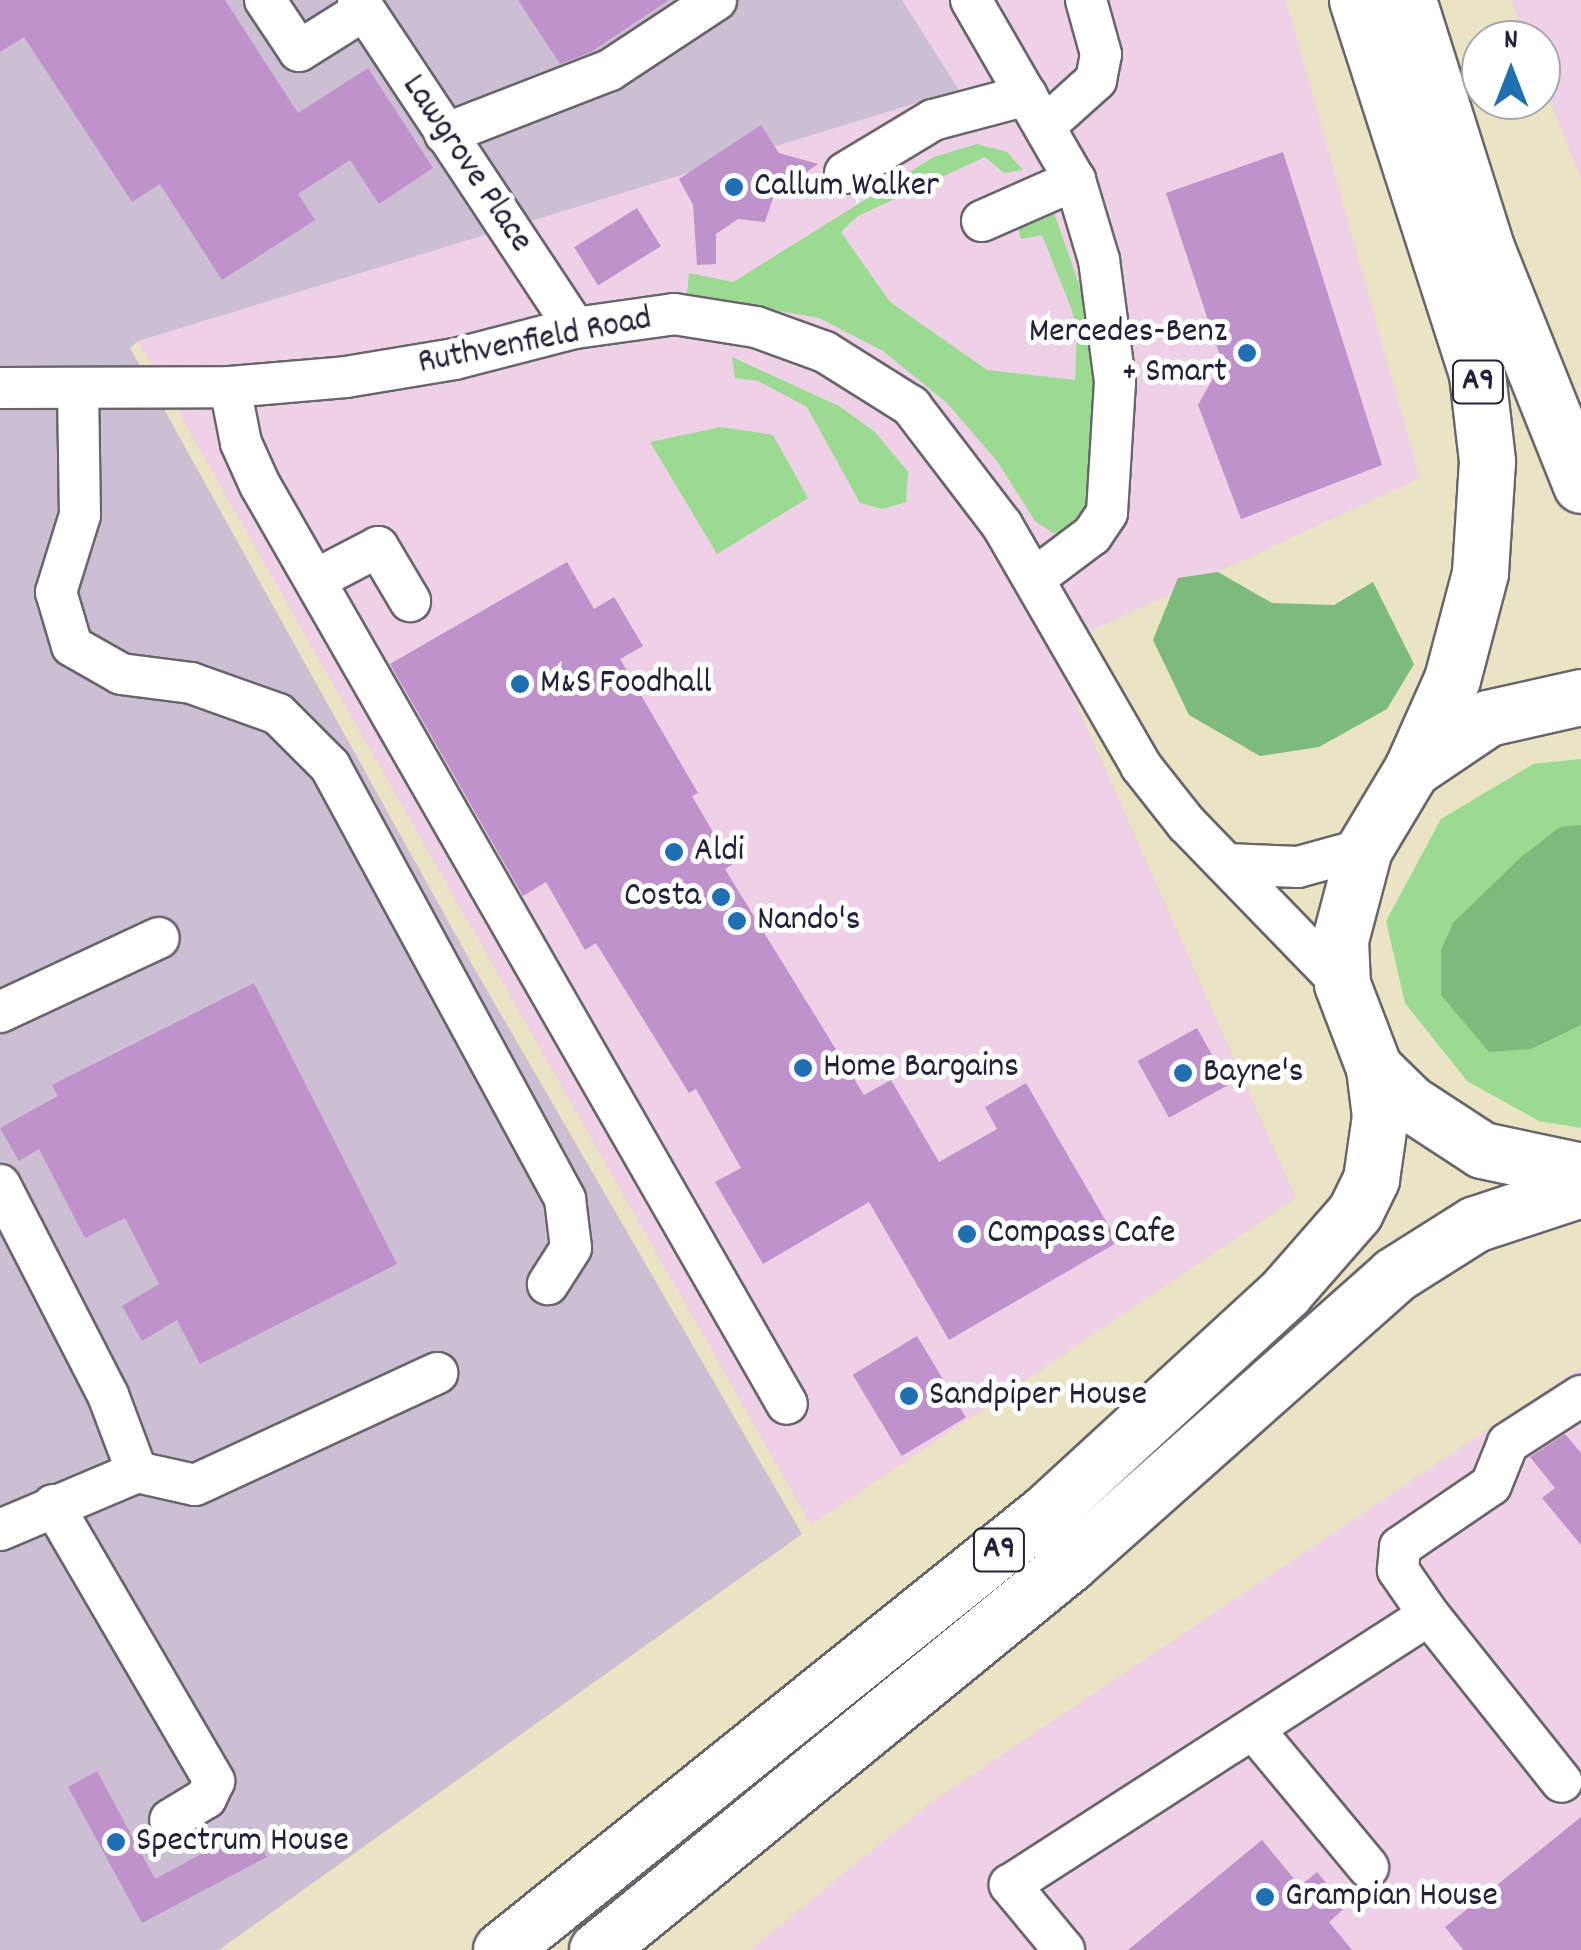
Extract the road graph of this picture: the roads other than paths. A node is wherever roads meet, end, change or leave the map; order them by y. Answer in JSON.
{"nodes":[{"id":1,"x":265,"y":0,"type":"edge"},
{"id":2,"x":716,"y":0,"type":"edge"},
{"id":3,"x":971,"y":0,"type":"edge"},
{"id":4,"x":1086,"y":0,"type":"edge"},
{"id":5,"x":1357,"y":0,"type":"edge"},
{"id":6,"x":1408,"y":0,"type":"edge"},
{"id":7,"x":361,"y":5,"type":"edge"},
{"id":8,"x":1036,"y":110,"type":"junction"},
{"id":9,"x":445,"y":134,"type":"junction"},
{"id":10,"x":845,"y":172,"type":"dead end"},
{"id":11,"x":1075,"y":180,"type":"junction"},
{"id":12,"x":982,"y":221,"type":"dead end"},
{"id":13,"x":575,"y":328,"type":"junction"},
{"id":14,"x":230,"y":387,"type":"junction"},
{"id":15,"x":0,"y":388,"type":"edge"},
{"id":16,"x":78,"y":388,"type":"junction"},
{"id":17,"x":1581,"y":486,"type":"edge"},
{"id":18,"x":1035,"y":578,"type":"junction"},
{"id":19,"x":315,"y":580,"type":"junction"},
{"id":20,"x":410,"y":601,"type":"dead end"},
{"id":21,"x":1581,"y":697,"type":"edge"},
{"id":22,"x":1412,"y":769,"type":"junction"},
{"id":23,"x":1364,"y":849,"type":"junction"},
{"id":24,"x":1226,"y":864,"type":"junction"},
{"id":25,"x":158,"y":938,"type":"dead end"},
{"id":26,"x":1342,"y":984,"type":"junction"},
{"id":27,"x":0,"y":1012,"type":"edge"},
{"id":28,"x":1374,"y":1068,"type":"junction"},
{"id":29,"x":1581,"y":1171,"type":"edge"},
{"id":30,"x":0,"y":1184,"type":"edge"},
{"id":31,"x":1581,"y":1189,"type":"edge"},
{"id":32,"x":548,"y":1284,"type":"dead end"},
{"id":33,"x":437,"y":1372,"type":"dead end"},
{"id":34,"x":1581,"y":1396,"type":"edge"},
{"id":35,"x":787,"y":1404,"type":"dead end"},
{"id":36,"x":137,"y":1472,"type":"junction"},
{"id":37,"x":53,"y":1505,"type":"junction"},
{"id":38,"x":0,"y":1530,"type":"edge"},
{"id":39,"x":1429,"y":1615,"type":"junction"},
{"id":40,"x":1255,"y":1731,"type":"junction"},
{"id":41,"x":1562,"y":1782,"type":"dead end"},
{"id":42,"x":170,"y":1820,"type":"dead end"},
{"id":43,"x":1368,"y":1866,"type":"dead end"},
{"id":44,"x":501,"y":1950,"type":"edge"},
{"id":45,"x":597,"y":1950,"type":"edge"},
{"id":46,"x":1064,"y":1950,"type":"edge"}],
"edges":[{"from":1,"to":7,"type":"street"},
{"from":2,"to":9,"type":"street"},
{"from":3,"to":8,"type":"street"},
{"from":4,"to":8,"type":"street"},
{"from":5,"to":22,"type":"highway","number":"A9"},
{"from":6,"to":17,"type":"highway","number":"A9"},
{"from":7,"to":9,"type":"street","name":"Lawgrove Place"},
{"from":8,"to":10,"type":"street"},
{"from":8,"to":11,"type":"street"},
{"from":9,"to":13,"type":"street","name":"Lawgrove Place"},
{"from":11,"to":12,"type":"street"},
{"from":11,"to":18,"type":"street"},
{"from":13,"to":14,"type":"street","name":"Ruthvenfield Road"},
{"from":13,"to":18,"type":"street","name":"Ruthvenfield Road"},
{"from":14,"to":16,"type":"street","name":"Ruthvenfield Road"},
{"from":14,"to":19,"type":"street"},
{"from":15,"to":16,"type":"street","name":"Ruthvenfield Road"},
{"from":16,"to":32,"type":"street"},
{"from":18,"to":24,"type":"street","name":"Ruthvenfield Road"},
{"from":19,"to":20,"type":"street"},
{"from":19,"to":35,"type":"street"},
{"from":21,"to":22,"type":"highway"},
{"from":22,"to":23,"type":"highway"},
{"from":23,"to":24,"type":"street"},
{"from":23,"to":26,"type":"highway"},
{"from":24,"to":26,"type":"street","name":"Ruthvenfield Road"},
{"from":25,"to":27,"type":"street"},
{"from":26,"to":28,"type":"highway"},
{"from":28,"to":29,"type":"highway"},
{"from":28,"to":44,"type":"highway","number":"A9"},
{"from":30,"to":36,"type":"street"},
{"from":31,"to":45,"type":"highway","number":"A9"},
{"from":33,"to":36,"type":"street"},
{"from":34,"to":39,"type":"street"},
{"from":36,"to":37,"type":"street"},
{"from":37,"to":38,"type":"street"},
{"from":37,"to":42,"type":"street"},
{"from":39,"to":40,"type":"street"},
{"from":39,"to":41,"type":"street"},
{"from":40,"to":43,"type":"street"},
{"from":40,"to":46,"type":"street"}]}
